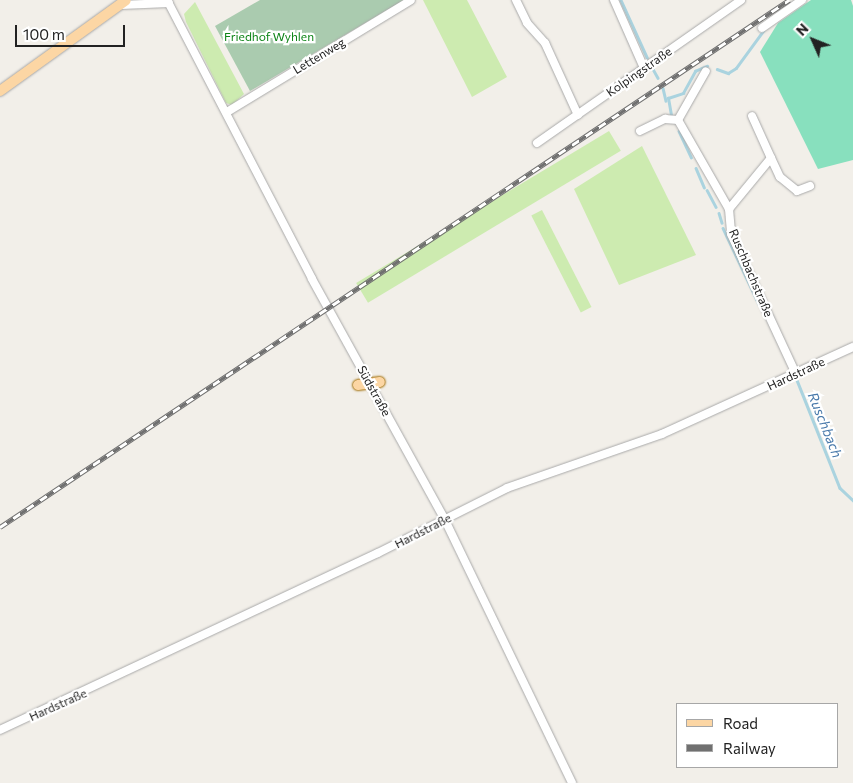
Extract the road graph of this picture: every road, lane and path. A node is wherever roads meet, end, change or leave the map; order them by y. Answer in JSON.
{"nodes":[{"id":1,"x":411,"y":0,"type":"edge"},
{"id":2,"x":516,"y":0,"type":"edge"},
{"id":3,"x":614,"y":0,"type":"edge"},
{"id":4,"x":741,"y":0,"type":"edge"},
{"id":5,"x":802,"y":0,"type":"edge"},
{"id":6,"x":123,"y":2,"type":"edge"},
{"id":7,"x":168,"y":2,"type":"edge"},
{"id":8,"x":762,"y":28,"type":"dead end"},
{"id":9,"x":644,"y":68,"type":"junction"},
{"id":10,"x":706,"y":71,"type":"dead end"},
{"id":11,"x":0,"y":91,"type":"edge"},
{"id":12,"x":227,"y":112,"type":"junction"},
{"id":13,"x":578,"y":115,"type":"junction"},
{"id":14,"x":752,"y":116,"type":"dead end"},
{"id":15,"x":678,"y":120,"type":"junction"},
{"id":16,"x":640,"y":131,"type":"dead end"},
{"id":17,"x":537,"y":143,"type":"dead end"},
{"id":18,"x":771,"y":158,"type":"junction"},
{"id":19,"x":810,"y":186,"type":"dead end"},
{"id":20,"x":729,"y":209,"type":"junction"},
{"id":21,"x":853,"y":348,"type":"edge"},
{"id":22,"x":796,"y":374,"type":"junction"},
{"id":23,"x":380,"y":382,"type":"dead end"},
{"id":24,"x":358,"y":385,"type":"dead end"},
{"id":25,"x":445,"y":520,"type":"junction"},
{"id":26,"x":0,"y":730,"type":"edge"},
{"id":27,"x":572,"y":783,"type":"edge"}],
"edges":[{"from":1,"to":12,"type":"street","name":"Lettenweg"},
{"from":2,"to":13,"type":"street"},
{"from":3,"to":9,"type":"street"},
{"from":4,"to":9,"type":"street","name":"Kolpingstraße"},
{"from":5,"to":8,"type":"street"},
{"from":6,"to":7,"type":"street","name":"Südstraße"},
{"from":6,"to":11,"type":"main road"},
{"from":7,"to":12,"type":"street","name":"Südstraße"},
{"from":9,"to":13,"type":"street","name":"Kolpingstraße"},
{"from":10,"to":15,"type":"street"},
{"from":12,"to":25,"type":"street","name":"Südstraße"},
{"from":13,"to":17,"type":"street","name":"Kolpingstraße"},
{"from":14,"to":18,"type":"street"},
{"from":15,"to":16,"type":"street"},
{"from":15,"to":20,"type":"street","name":"Ruschbachstraße"},
{"from":18,"to":19,"type":"street"},
{"from":18,"to":20,"type":"street"},
{"from":20,"to":22,"type":"street","name":"Ruschbachstraße"},
{"from":21,"to":22,"type":"street","name":"Hardstraße"},
{"from":22,"to":25,"type":"street","name":"Hardstraße"},
{"from":23,"to":24,"type":"main road","bridge":true},
{"from":25,"to":26,"type":"street","name":"Hardstraße"},
{"from":25,"to":27,"type":"street","name":"Südstraße"}]}
